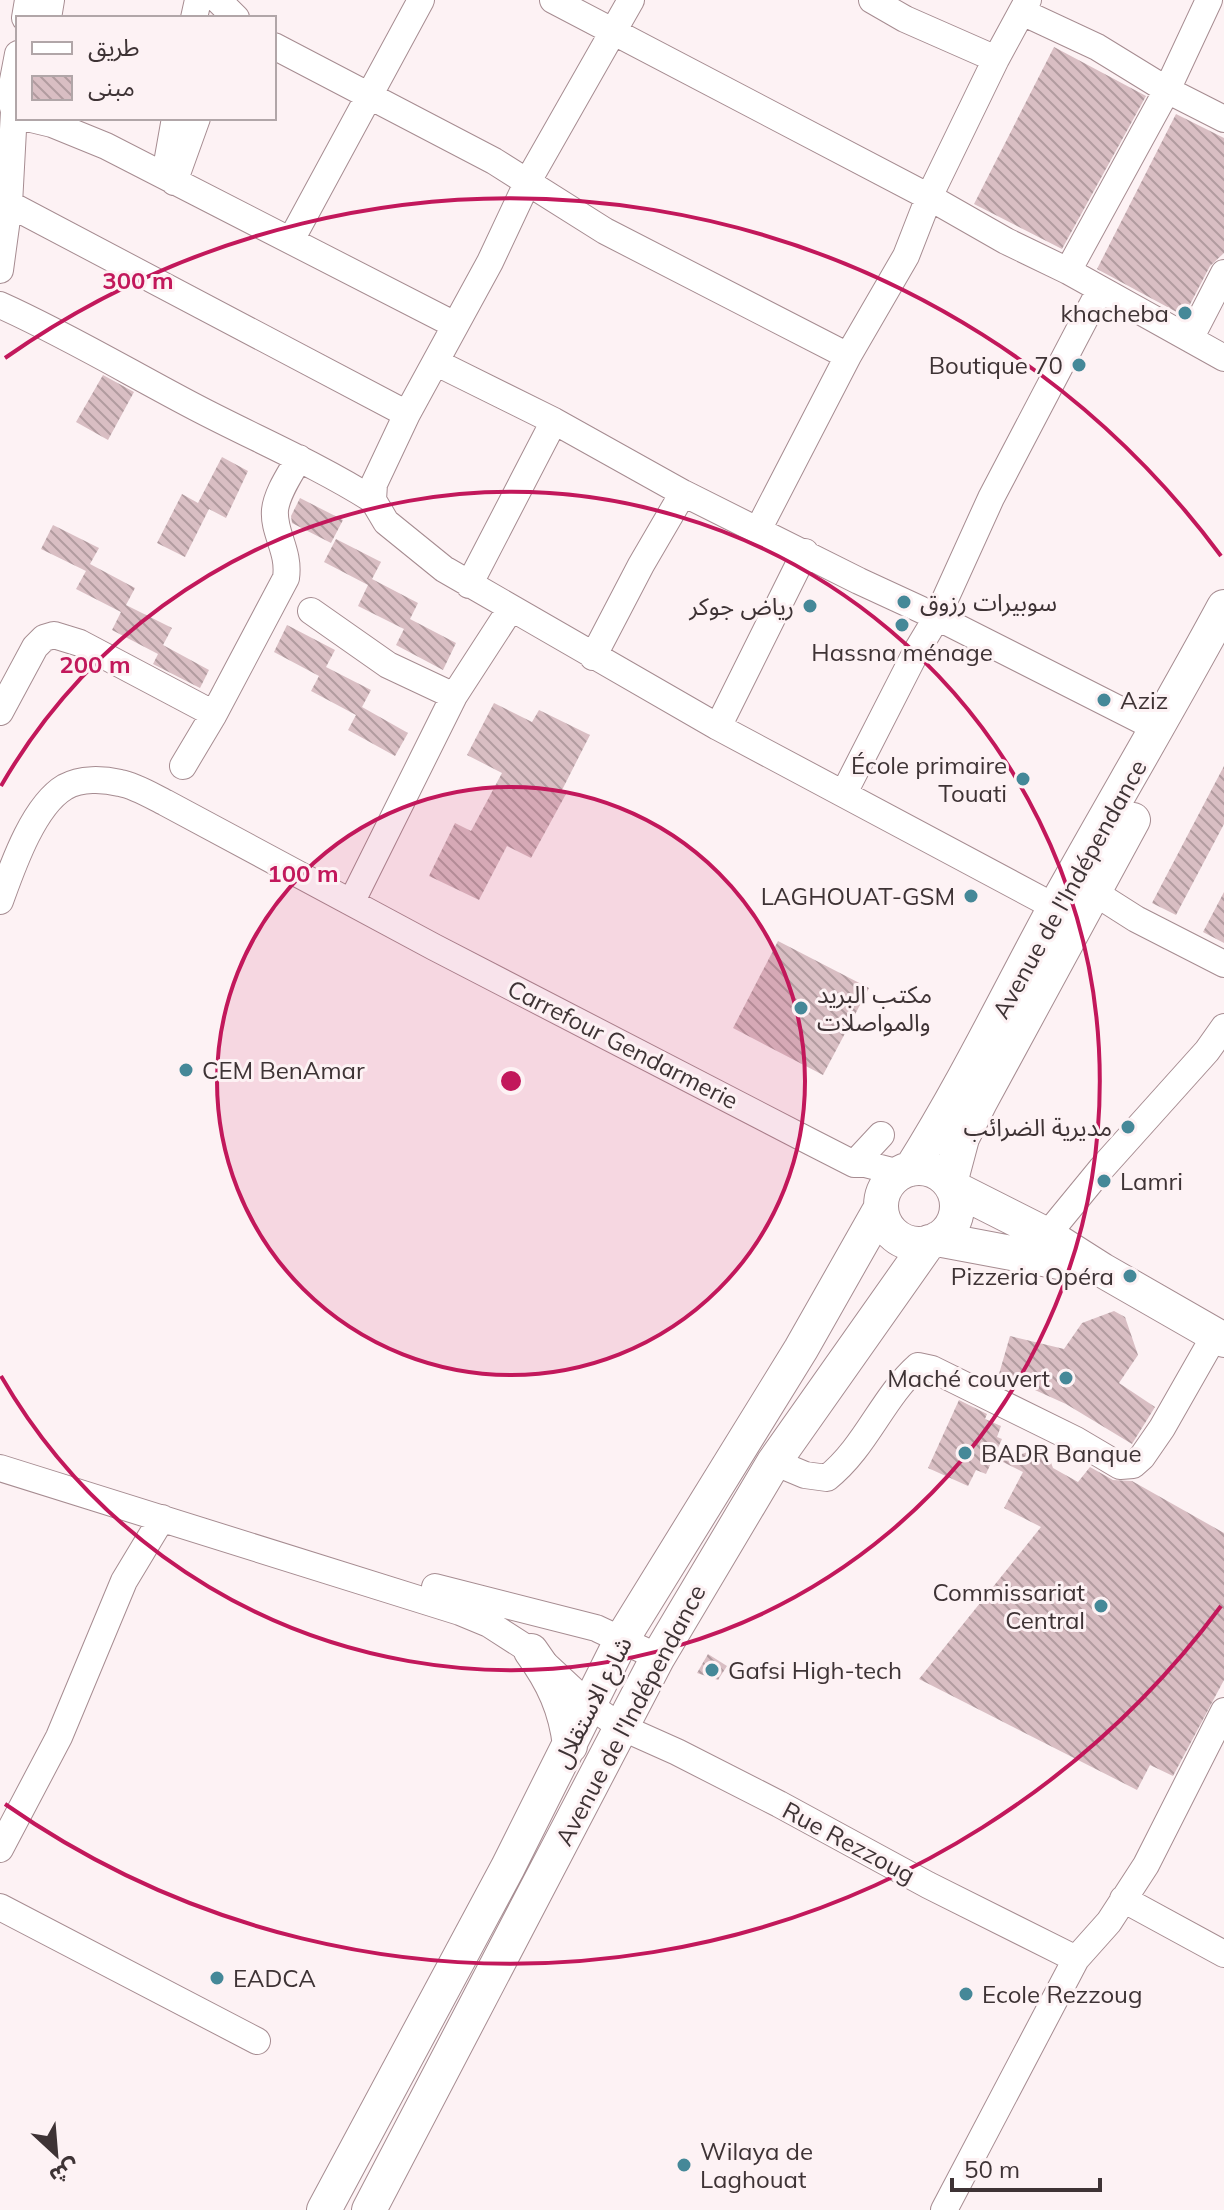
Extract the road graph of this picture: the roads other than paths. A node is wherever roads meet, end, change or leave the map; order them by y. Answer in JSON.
{"nodes":[{"id":1,"x":218,"y":0,"type":"edge"},
{"id":2,"x":421,"y":0,"type":"edge"},
{"id":3,"x":553,"y":0,"type":"edge"},
{"id":4,"x":631,"y":0,"type":"edge"},
{"id":5,"x":872,"y":0,"type":"edge"},
{"id":6,"x":1209,"y":0,"type":"edge"},
{"id":7,"x":1025,"y":6,"type":"edge"},
{"id":8,"x":234,"y":16,"type":"edge"},
{"id":9,"x":612,"y":32,"type":"junction"},
{"id":10,"x":276,"y":47,"type":"edge"},
{"id":11,"x":996,"y":59,"type":"junction"},
{"id":12,"x":16,"y":64,"type":"edge"},
{"id":13,"x":1167,"y":90,"type":"junction"},
{"id":14,"x":371,"y":96,"type":"junction"},
{"id":15,"x":16,"y":109,"type":"edge"},
{"id":16,"x":1224,"y":119,"type":"edge"},
{"id":17,"x":17,"y":120,"type":"edge"},
{"id":18,"x":40,"y":120,"type":"edge"},
{"id":19,"x":175,"y":120,"type":"edge"},
{"id":20,"x":196,"y":120,"type":"edge"},
{"id":21,"x":169,"y":179,"type":"junction"},
{"id":22,"x":528,"y":181,"type":"junction"},
{"id":23,"x":929,"y":197,"type":"junction"},
{"id":24,"x":9,"y":204,"type":"junction"},
{"id":25,"x":291,"y":240,"type":"junction"},
{"id":26,"x":0,"y":270,"type":"edge"},
{"id":27,"x":1068,"y":271,"type":"junction"},
{"id":28,"x":1224,"y":273,"type":"edge"},
{"id":29,"x":1100,"y":290,"type":"junction"},
{"id":30,"x":0,"y":305,"type":"edge"},
{"id":31,"x":455,"y":325,"type":"junction"},
{"id":32,"x":1190,"y":339,"type":"junction"},
{"id":33,"x":848,"y":356,"type":"junction"},
{"id":34,"x":1224,"y":358,"type":"edge"},
{"id":35,"x":437,"y":363,"type":"junction"},
{"id":36,"x":407,"y":414,"type":"junction"},
{"id":37,"x":554,"y":421,"type":"junction"},
{"id":38,"x":299,"y":458,"type":"junction"},
{"id":39,"x":683,"y":493,"type":"junction"},
{"id":40,"x":373,"y":500,"type":"junction"},
{"id":41,"x":758,"y":530,"type":"junction"},
{"id":42,"x":805,"y":552,"type":"junction"},
{"id":43,"x":469,"y":585,"type":"junction"},
{"id":44,"x":1224,"y":607,"type":"edge"},
{"id":45,"x":511,"y":608,"type":"junction"},
{"id":46,"x":311,"y":611,"type":"dead end"},
{"id":47,"x":937,"y":617,"type":"junction"},
{"id":48,"x":593,"y":657,"type":"junction"},
{"id":49,"x":1224,"y":657,"type":"edge"},
{"id":50,"x":454,"y":696,"type":"junction"},
{"id":51,"x":0,"y":712,"type":"edge"},
{"id":52,"x":214,"y":714,"type":"junction"},
{"id":53,"x":718,"y":727,"type":"junction"},
{"id":54,"x":1158,"y":729,"type":"junction"},
{"id":55,"x":183,"y":766,"type":"dead end"},
{"id":56,"x":844,"y":793,"type":"junction"},
{"id":57,"x":1092,"y":891,"type":"junction"},
{"id":58,"x":0,"y":901,"type":"edge"},
{"id":59,"x":352,"y":901,"type":"junction"},
{"id":60,"x":1055,"y":907,"type":"junction"},
{"id":61,"x":1224,"y":964,"type":"edge"},
{"id":62,"x":1224,"y":1027,"type":"edge"},
{"id":63,"x":1216,"y":1055,"type":"edge"},
{"id":64,"x":881,"y":1135,"type":"dead end"},
{"id":65,"x":854,"y":1164,"type":"junction"},
{"id":66,"x":951,"y":1185,"type":"junction"},
{"id":67,"x":893,"y":1187,"type":"junction"},
{"id":68,"x":1047,"y":1235,"type":"junction"},
{"id":69,"x":933,"y":1241,"type":"junction"},
{"id":70,"x":1102,"y":1270,"type":"junction"},
{"id":71,"x":1220,"y":1337,"type":"edge"},
{"id":72,"x":0,"y":1451,"type":"edge"},
{"id":73,"x":774,"y":1462,"type":"junction"},
{"id":74,"x":0,"y":1468,"type":"edge"},
{"id":75,"x":162,"y":1518,"type":"junction"},
{"id":76,"x":622,"y":1639,"type":"junction"},
{"id":77,"x":531,"y":1651,"type":"junction"},
{"id":78,"x":658,"y":1657,"type":"junction"},
{"id":79,"x":589,"y":1705,"type":"junction"},
{"id":80,"x":1224,"y":1711,"type":"edge"},
{"id":81,"x":621,"y":1727,"type":"junction"},
{"id":82,"x":570,"y":1746,"type":"junction"},
{"id":83,"x":0,"y":1849,"type":"edge"},
{"id":84,"x":508,"y":1867,"type":"junction"},
{"id":85,"x":539,"y":1884,"type":"junction"},
{"id":86,"x":1123,"y":1899,"type":"junction"},
{"id":87,"x":0,"y":1907,"type":"edge"},
{"id":88,"x":1224,"y":1954,"type":"edge"},
{"id":89,"x":1076,"y":1959,"type":"junction"},
{"id":90,"x":449,"y":1977,"type":"junction"},
{"id":91,"x":482,"y":1993,"type":"junction"},
{"id":92,"x":257,"y":2041,"type":"dead end"},
{"id":93,"x":324,"y":2210,"type":"edge"},
{"id":94,"x":369,"y":2210,"type":"edge"},
{"id":95,"x":944,"y":2210,"type":"edge"}],
"edges":[{"from":1,"to":8,"type":"street"},
{"from":2,"to":14,"type":"street"},
{"from":3,"to":9,"type":"street"},
{"from":4,"to":9,"type":"street"},
{"from":5,"to":11,"type":"street"},
{"from":6,"to":13,"type":"street"},
{"from":7,"to":11,"type":"street"},
{"from":7,"to":13,"type":"street"},
{"from":9,"to":22,"type":"street"},
{"from":9,"to":23,"type":"street"},
{"from":10,"to":14,"type":"street"},
{"from":11,"to":23,"type":"street"},
{"from":12,"to":15,"type":"street"},
{"from":13,"to":16,"type":"street"},
{"from":13,"to":27,"type":"street"},
{"from":14,"to":22,"type":"street"},
{"from":14,"to":25,"type":"street"},
{"from":17,"to":24,"type":"street"},
{"from":18,"to":21,"type":"street"},
{"from":19,"to":21,"type":"street"},
{"from":20,"to":21,"type":"street"},
{"from":21,"to":25,"type":"street"},
{"from":22,"to":31,"type":"street"},
{"from":22,"to":33,"type":"street"},
{"from":23,"to":27,"type":"street"},
{"from":23,"to":33,"type":"street"},
{"from":24,"to":26,"type":"street"},
{"from":24,"to":36,"type":"street"},
{"from":25,"to":31,"type":"street"},
{"from":27,"to":29,"type":"street"},
{"from":28,"to":32,"type":"street"},
{"from":29,"to":32,"type":"street"},
{"from":29,"to":47,"type":"street"},
{"from":30,"to":38,"type":"street"},
{"from":31,"to":35,"type":"street"},
{"from":32,"to":34,"type":"street"},
{"from":33,"to":41,"type":"street"},
{"from":35,"to":36,"type":"street"},
{"from":35,"to":37,"type":"street"},
{"from":36,"to":40,"type":"street"},
{"from":37,"to":39,"type":"street"},
{"from":37,"to":43,"type":"street"},
{"from":38,"to":40,"type":"street"},
{"from":38,"to":52,"type":"street"},
{"from":39,"to":41,"type":"street"},
{"from":39,"to":48,"type":"street"},
{"from":40,"to":43,"type":"street"},
{"from":41,"to":42,"type":"street"},
{"from":42,"to":47,"type":"street"},
{"from":42,"to":53,"type":"street"},
{"from":43,"to":45,"type":"street"},
{"from":44,"to":54,"type":"main road","name":"Avenue de l'Indépendance"},
{"from":45,"to":48,"type":"street"},
{"from":45,"to":50,"type":"street"},
{"from":46,"to":50,"type":"street"},
{"from":47,"to":54,"type":"street"},
{"from":47,"to":56,"type":"street"},
{"from":48,"to":53,"type":"street"},
{"from":49,"to":57,"type":"main road","name":"Avenue de l'Indépendance"},
{"from":50,"to":59,"type":"street"},
{"from":51,"to":52,"type":"street"},
{"from":52,"to":55,"type":"street"},
{"from":53,"to":56,"type":"street"},
{"from":54,"to":60,"type":"main road","name":"Avenue de l'Indépendance"},
{"from":56,"to":60,"type":"street"},
{"from":57,"to":61,"type":"street"},
{"from":57,"to":66,"type":"main road","name":"Avenue de l'Indépendance"},
{"from":58,"to":59,"type":"street","name":"Carrefour Gendarmerie"},
{"from":59,"to":65,"type":"street","name":"Carrefour Gendarmerie"},
{"from":60,"to":67,"type":"main road","name":"Avenue de l'Indépendance"},
{"from":62,"to":63,"type":"street"},
{"from":63,"to":68,"type":"street"},
{"from":64,"to":65,"type":"street"},
{"from":65,"to":67,"type":"street"},
{"from":66,"to":67,"type":"main road"},
{"from":66,"to":68,"type":"main road"},
{"from":66,"to":69,"type":"main road"},
{"from":67,"to":69,"type":"main road"},
{"from":67,"to":76,"type":"main road","name":"شارع الاستقلال"},
{"from":68,"to":70,"type":"main road"},
{"from":69,"to":70,"type":"main road"},
{"from":69,"to":73,"type":"main road","name":"Avenue de l'Indépendance"},
{"from":70,"to":71,"type":"main road"},
{"from":71,"to":73,"type":"street"},
{"from":72,"to":76,"type":"street"},
{"from":73,"to":78,"type":"main road","name":"Avenue de l'Indépendance"},
{"from":74,"to":75,"type":"street","name":"Rue Rezzoug"},
{"from":75,"to":77,"type":"street","name":"Rue Rezzoug"},
{"from":75,"to":83,"type":"street"},
{"from":76,"to":78,"type":"street"},
{"from":76,"to":79,"type":"main road","name":"شارع الاستقلال"},
{"from":77,"to":79,"type":"street","name":"Rue Rezzoug"},
{"from":77,"to":82,"type":"main road"},
{"from":78,"to":81,"type":"main road","name":"Avenue de l'Indépendance"},
{"from":79,"to":81,"type":"street","name":"Rue Rezzoug"},
{"from":79,"to":82,"type":"main road","name":"شارع الاستقلال"},
{"from":80,"to":86,"type":"street"},
{"from":81,"to":85,"type":"main road","name":"Avenue de l'Indépendance"},
{"from":81,"to":89,"type":"street","name":"Rue Rezzoug"},
{"from":82,"to":84,"type":"main road","name":"شارع الاستقلال"},
{"from":84,"to":85,"type":"main road"},
{"from":84,"to":90,"type":"main road","name":"شارع الاستقلال"},
{"from":85,"to":91,"type":"main road","name":"Avenue de l'Indépendance"},
{"from":86,"to":88,"type":"street"},
{"from":86,"to":89,"type":"street"},
{"from":87,"to":92,"type":"street"},
{"from":89,"to":95,"type":"street"},
{"from":90,"to":91,"type":"main road"},
{"from":90,"to":93,"type":"main road","name":"شارع الاستقلال"},
{"from":91,"to":94,"type":"main road","name":"Avenue de l'Indépendance"}]}
